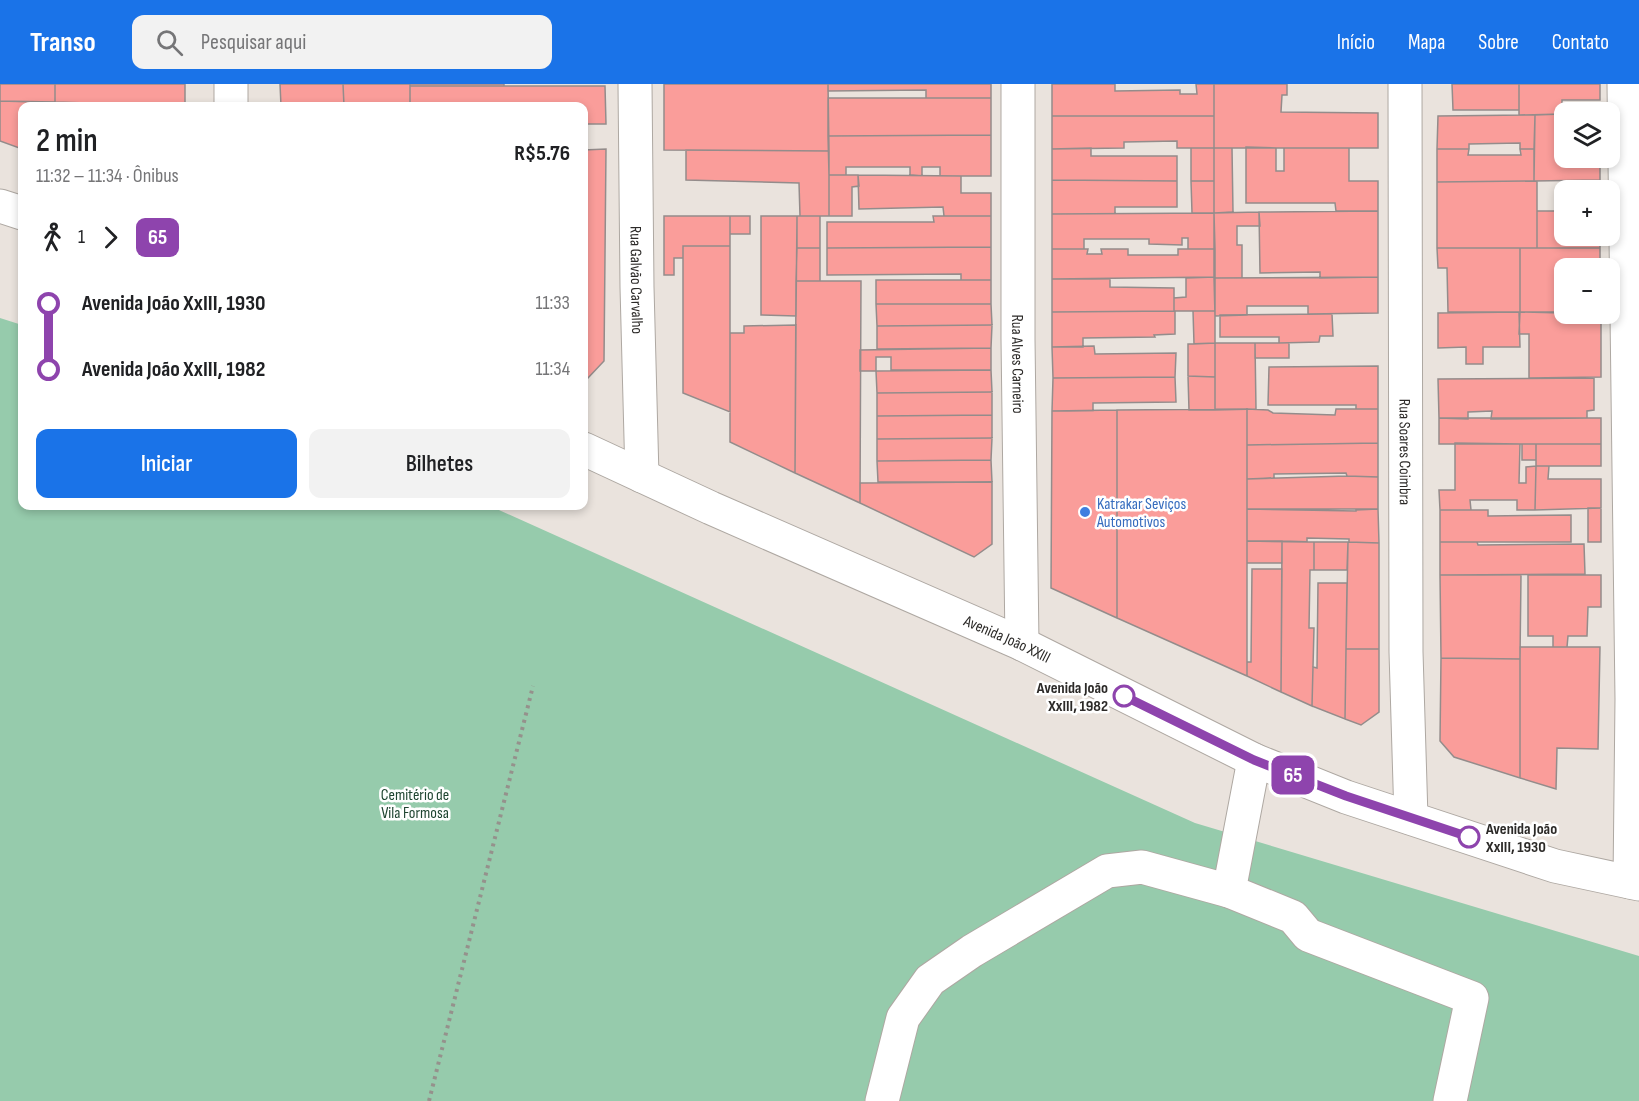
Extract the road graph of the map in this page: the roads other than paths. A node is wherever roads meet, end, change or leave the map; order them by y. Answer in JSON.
{"nodes":[{"id":1,"x":231,"y":84,"type":"edge"},
{"id":2,"x":635,"y":84,"type":"edge"},
{"id":3,"x":1018,"y":84,"type":"edge"},
{"id":4,"x":1405,"y":84,"type":"edge"},
{"id":5,"x":1624,"y":84,"type":"edge"},
{"id":6,"x":231,"y":102,"type":"edge"},
{"id":7,"x":0,"y":206,"type":"edge"},
{"id":8,"x":18,"y":212,"type":"edge"},
{"id":9,"x":588,"y":451,"type":"edge"},
{"id":10,"x":642,"y":476,"type":"junction"},
{"id":11,"x":1022,"y":644,"type":"junction"},
{"id":12,"x":1254,"y":760,"type":"junction"},
{"id":13,"x":1411,"y":818,"type":"junction"},
{"id":14,"x":1635,"y":883,"type":"edge"},
{"id":15,"x":1229,"y":891,"type":"junction"},
{"id":16,"x":882,"y":1101,"type":"edge"},
{"id":17,"x":1450,"y":1101,"type":"edge"}],
"edges":[{"from":1,"to":6,"type":"street"},
{"from":2,"to":10,"type":"street","name":"Rua Galvão Carvalho"},
{"from":3,"to":11,"type":"street","name":"Rua Alves Carneiro"},
{"from":4,"to":13,"type":"street","name":"Rua Soares Coimbra"},
{"from":5,"to":14,"type":"street"},
{"from":7,"to":8,"type":"street"},
{"from":9,"to":10,"type":"street","name":"Avenida João XXIII"},
{"from":10,"to":11,"type":"street","name":"Avenida João XXIII"},
{"from":11,"to":12,"type":"street","name":"Avenida João XXIII"},
{"from":12,"to":13,"type":"street","name":"Avenida João XXIII"},
{"from":12,"to":15,"type":"street"},
{"from":13,"to":14,"type":"street","name":"Avenida João XXIII"},
{"from":15,"to":16,"type":"street"},
{"from":15,"to":17,"type":"street"}]}
